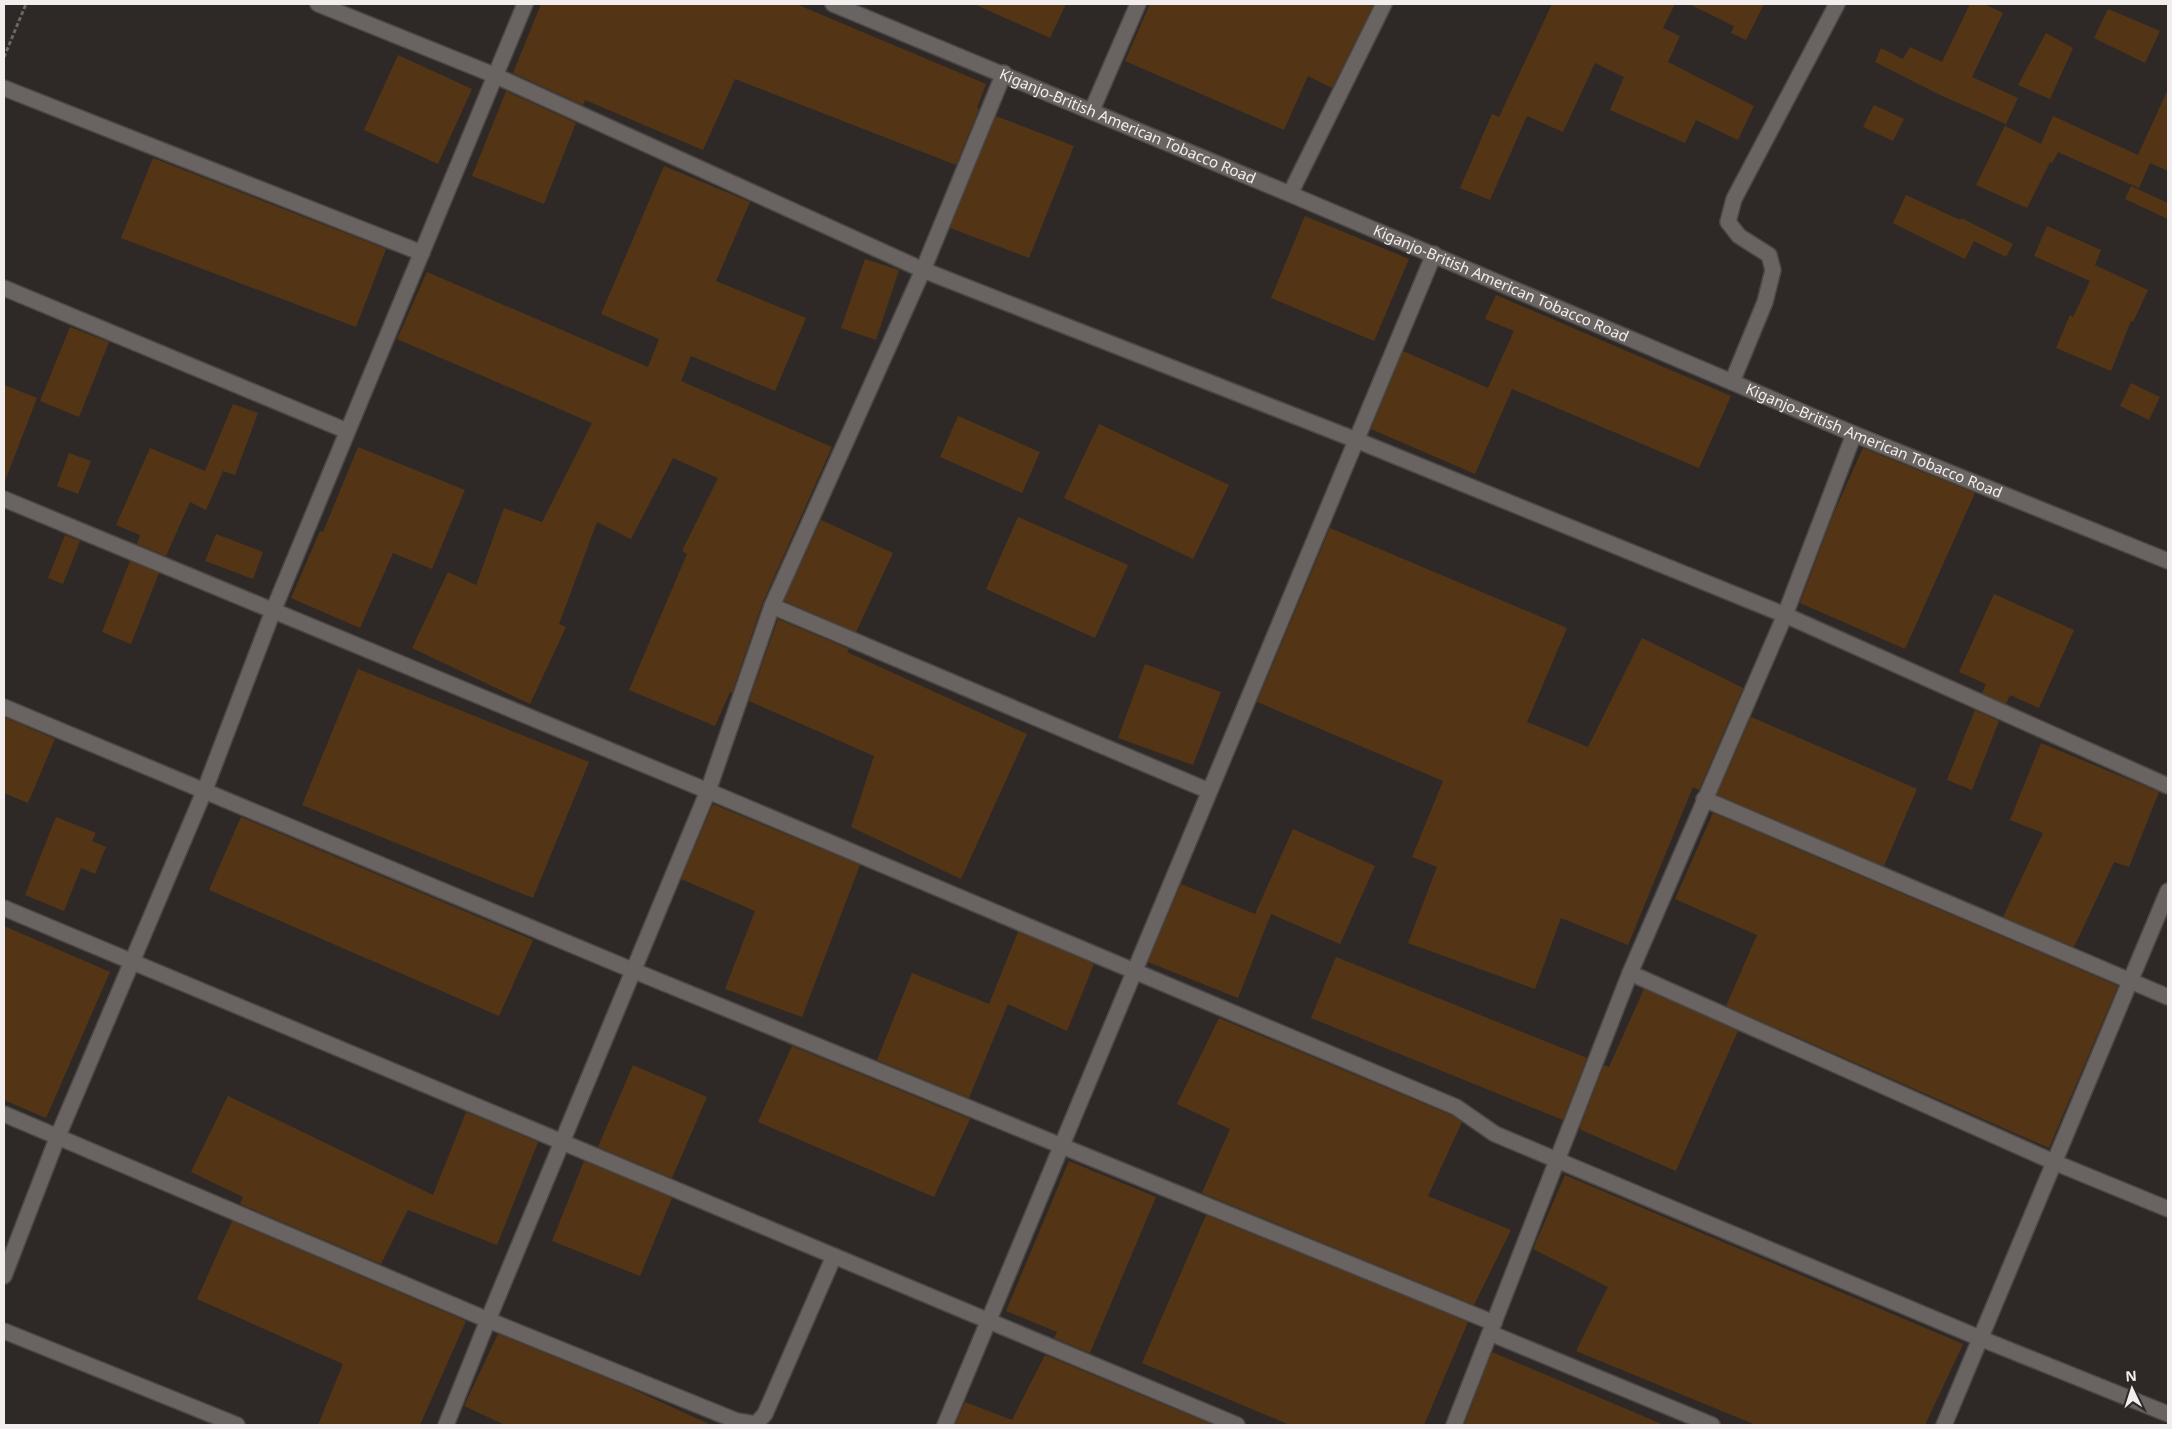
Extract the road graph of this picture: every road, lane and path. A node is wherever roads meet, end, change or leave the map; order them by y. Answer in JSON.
{"nodes":[{"id":1,"x":26,"y":4,"type":"edge"},
{"id":2,"x":318,"y":4,"type":"edge"},
{"id":3,"x":525,"y":4,"type":"edge"},
{"id":4,"x":832,"y":4,"type":"edge"},
{"id":5,"x":1138,"y":4,"type":"edge"},
{"id":6,"x":1384,"y":4,"type":"edge"},
{"id":7,"x":1837,"y":4,"type":"edge"},
{"id":8,"x":4,"y":57,"type":"edge"},
{"id":9,"x":1004,"y":73,"type":"junction"},
{"id":10,"x":494,"y":75,"type":"junction"},
{"id":11,"x":4,"y":88,"type":"edge"},
{"id":12,"x":1092,"y":110,"type":"junction"},
{"id":13,"x":1290,"y":194,"type":"junction"},
{"id":14,"x":422,"y":253,"type":"junction"},
{"id":15,"x":1434,"y":254,"type":"junction"},
{"id":16,"x":923,"y":270,"type":"junction"},
{"id":17,"x":4,"y":288,"type":"edge"},
{"id":18,"x":1732,"y":382,"type":"junction"},
{"id":19,"x":347,"y":431,"type":"junction"},
{"id":20,"x":1854,"y":434,"type":"junction"},
{"id":21,"x":1356,"y":440,"type":"junction"},
{"id":22,"x":4,"y":499,"type":"edge"},
{"id":23,"x":2168,"y":561,"type":"edge"},
{"id":24,"x":772,"y":606,"type":"junction"},
{"id":25,"x":273,"y":611,"type":"junction"},
{"id":26,"x":1785,"y":615,"type":"junction"},
{"id":27,"x":4,"y":707,"type":"edge"},
{"id":28,"x":2168,"y":786,"type":"edge"},
{"id":29,"x":708,"y":791,"type":"junction"},
{"id":30,"x":1209,"y":791,"type":"junction"},
{"id":31,"x":204,"y":792,"type":"junction"},
{"id":32,"x":1704,"y":799,"type":"junction"},
{"id":33,"x":2168,"y":891,"type":"edge"},
{"id":34,"x":4,"y":908,"type":"edge"},
{"id":35,"x":133,"y":961,"type":"junction"},
{"id":36,"x":632,"y":970,"type":"junction"},
{"id":37,"x":1135,"y":970,"type":"junction"},
{"id":38,"x":1630,"y":973,"type":"junction"},
{"id":39,"x":2130,"y":982,"type":"junction"},
{"id":40,"x":2168,"y":997,"type":"edge"},
{"id":41,"x":4,"y":1114,"type":"edge"},
{"id":42,"x":58,"y":1136,"type":"junction"},
{"id":43,"x":562,"y":1142,"type":"junction"},
{"id":44,"x":1062,"y":1145,"type":"junction"},
{"id":45,"x":1557,"y":1160,"type":"junction"},
{"id":46,"x":2056,"y":1163,"type":"junction"},
{"id":47,"x":2168,"y":1209,"type":"edge"},
{"id":48,"x":834,"y":1256,"type":"junction"},
{"id":49,"x":4,"y":1276,"type":"edge"},
{"id":50,"x":488,"y":1320,"type":"junction"},
{"id":51,"x":989,"y":1321,"type":"junction"},
{"id":52,"x":1492,"y":1328,"type":"junction"},
{"id":53,"x":4,"y":1331,"type":"edge"},
{"id":54,"x":1982,"y":1339,"type":"junction"},
{"id":55,"x":2168,"y":1414,"type":"edge"},
{"id":56,"x":237,"y":1425,"type":"edge"},
{"id":57,"x":446,"y":1425,"type":"edge"},
{"id":58,"x":946,"y":1425,"type":"edge"},
{"id":59,"x":1237,"y":1425,"type":"edge"},
{"id":60,"x":1454,"y":1425,"type":"edge"},
{"id":61,"x":1712,"y":1425,"type":"edge"},
{"id":62,"x":1944,"y":1425,"type":"edge"}],
"edges":[{"from":1,"to":8,"type":"path"},
{"from":2,"to":10,"type":"street"},
{"from":3,"to":10,"type":"street"},
{"from":4,"to":9,"type":"street","name":"Kiganjo-British American Tobacco Road"},
{"from":5,"to":12,"type":"street"},
{"from":6,"to":13,"type":"street"},
{"from":7,"to":18,"type":"street"},
{"from":9,"to":12,"type":"street","name":"Kiganjo-British American Tobacco Road"},
{"from":9,"to":16,"type":"street"},
{"from":10,"to":14,"type":"street"},
{"from":10,"to":16,"type":"street"},
{"from":11,"to":14,"type":"street"},
{"from":12,"to":13,"type":"street","name":"Kiganjo-British American Tobacco Road"},
{"from":13,"to":15,"type":"street","name":"Kiganjo-British American Tobacco Road"},
{"from":14,"to":19,"type":"street"},
{"from":15,"to":18,"type":"street","name":"Kiganjo-British American Tobacco Road"},
{"from":15,"to":21,"type":"street"},
{"from":16,"to":21,"type":"street"},
{"from":16,"to":24,"type":"street"},
{"from":17,"to":19,"type":"street"},
{"from":18,"to":20,"type":"street","name":"Kiganjo-British American Tobacco Road"},
{"from":19,"to":25,"type":"street"},
{"from":20,"to":23,"type":"street","name":"Kiganjo-British American Tobacco Road"},
{"from":20,"to":26,"type":"street"},
{"from":21,"to":26,"type":"street"},
{"from":21,"to":30,"type":"street"},
{"from":22,"to":25,"type":"street"},
{"from":24,"to":29,"type":"street"},
{"from":24,"to":30,"type":"street"},
{"from":25,"to":29,"type":"street"},
{"from":25,"to":31,"type":"street"},
{"from":26,"to":28,"type":"street"},
{"from":26,"to":32,"type":"street"},
{"from":27,"to":31,"type":"street"},
{"from":29,"to":36,"type":"street"},
{"from":29,"to":37,"type":"street"},
{"from":30,"to":37,"type":"street"},
{"from":31,"to":35,"type":"street"},
{"from":31,"to":36,"type":"street"},
{"from":32,"to":38,"type":"street"},
{"from":32,"to":39,"type":"street"},
{"from":33,"to":39,"type":"street"},
{"from":34,"to":35,"type":"street"},
{"from":35,"to":42,"type":"street"},
{"from":35,"to":43,"type":"street"},
{"from":36,"to":43,"type":"street"},
{"from":36,"to":44,"type":"street"},
{"from":37,"to":44,"type":"street"},
{"from":37,"to":45,"type":"street"},
{"from":38,"to":45,"type":"street"},
{"from":38,"to":46,"type":"street"},
{"from":39,"to":40,"type":"street"},
{"from":39,"to":46,"type":"street"},
{"from":41,"to":42,"type":"street"},
{"from":42,"to":49,"type":"street"},
{"from":42,"to":50,"type":"street"},
{"from":43,"to":48,"type":"street"},
{"from":43,"to":50,"type":"street"},
{"from":44,"to":51,"type":"street"},
{"from":44,"to":52,"type":"street"},
{"from":45,"to":52,"type":"street"},
{"from":45,"to":54,"type":"street"},
{"from":46,"to":47,"type":"street"},
{"from":46,"to":54,"type":"street"},
{"from":48,"to":50,"type":"street"},
{"from":48,"to":51,"type":"street"},
{"from":50,"to":57,"type":"street"},
{"from":51,"to":58,"type":"street"},
{"from":51,"to":59,"type":"street"},
{"from":52,"to":60,"type":"street"},
{"from":52,"to":61,"type":"street"},
{"from":53,"to":56,"type":"street"},
{"from":54,"to":55,"type":"street"},
{"from":54,"to":62,"type":"street"}]}
